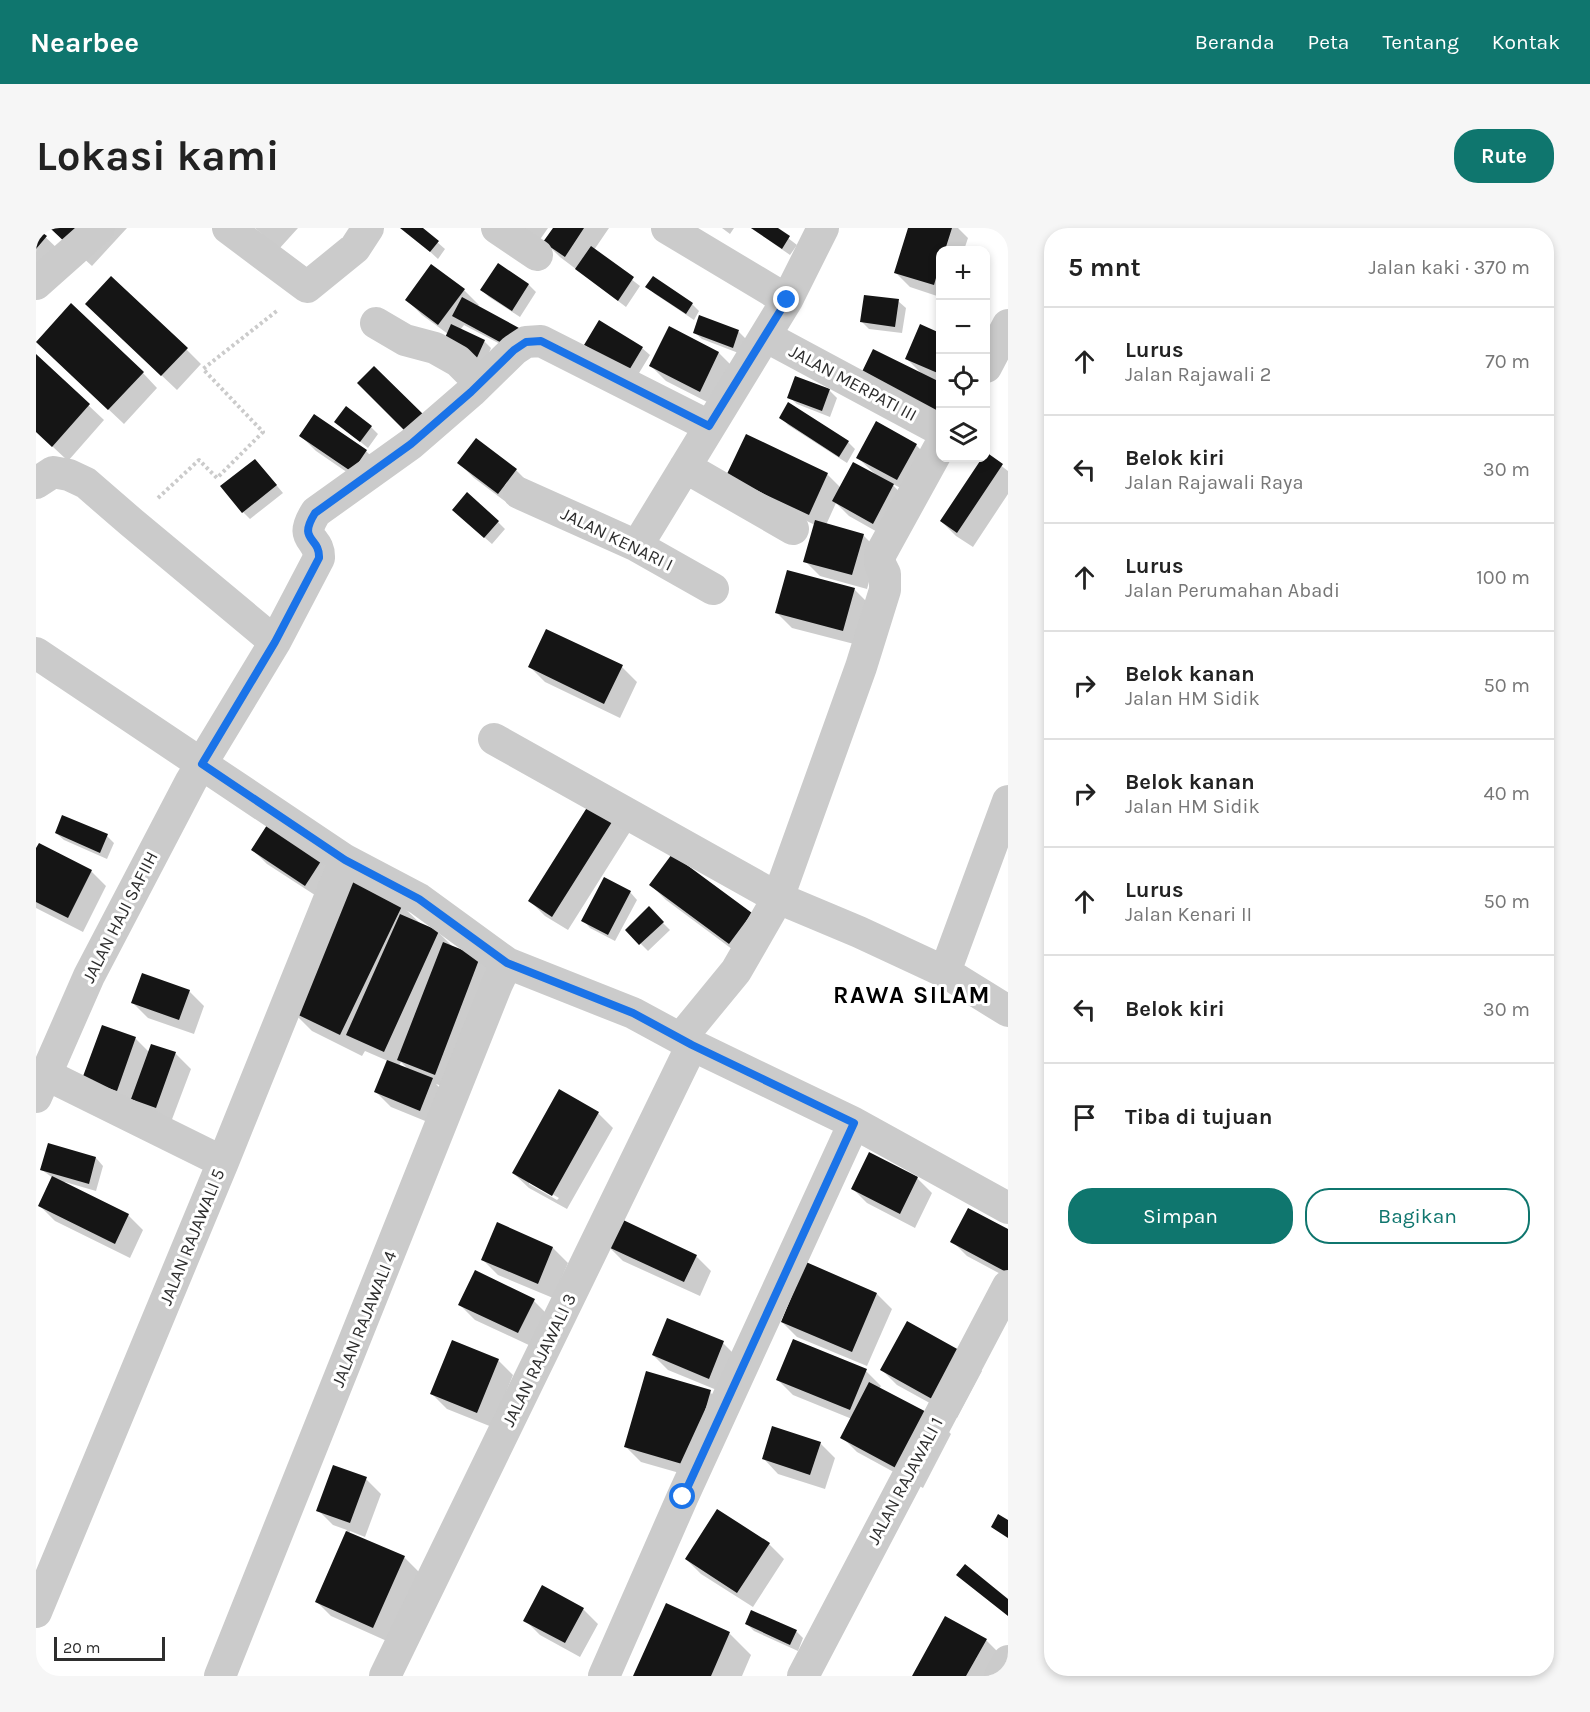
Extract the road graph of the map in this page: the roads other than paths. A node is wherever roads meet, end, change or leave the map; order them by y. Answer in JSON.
{"nodes":[{"id":1,"x":99,"y":228,"type":"edge"},
{"id":2,"x":228,"y":228,"type":"edge"},
{"id":3,"x":368,"y":228,"type":"edge"},
{"id":4,"x":497,"y":228,"type":"edge"},
{"id":5,"x":667,"y":228,"type":"edge"},
{"id":6,"x":823,"y":228,"type":"edge"},
{"id":7,"x":537,"y":255,"type":"dead end"},
{"id":8,"x":36,"y":284,"type":"edge"},
{"id":9,"x":787,"y":300,"type":"junction"},
{"id":10,"x":375,"y":323,"type":"dead end"},
{"id":11,"x":1008,"y":325,"type":"edge"},
{"id":12,"x":765,"y":336,"type":"junction"},
{"id":13,"x":990,"y":359,"type":"edge"},
{"id":14,"x":476,"y":388,"type":"junction"},
{"id":15,"x":709,"y":426,"type":"junction"},
{"id":16,"x":936,"y":428,"type":"edge"},
{"id":17,"x":936,"y":453,"type":"edge"},
{"id":18,"x":685,"y":466,"type":"junction"},
{"id":19,"x":36,"y":483,"type":"edge"},
{"id":20,"x":519,"y":493,"type":"dead end"},
{"id":21,"x":793,"y":529,"type":"dead end"},
{"id":22,"x":637,"y":546,"type":"junction"},
{"id":23,"x":713,"y":589,"type":"dead end"},
{"id":24,"x":275,"y":642,"type":"junction"},
{"id":25,"x":36,"y":653,"type":"edge"},
{"id":26,"x":494,"y":739,"type":"dead end"},
{"id":27,"x":202,"y":764,"type":"junction"},
{"id":28,"x":1008,"y":801,"type":"edge"},
{"id":29,"x":345,"y":860,"type":"junction"},
{"id":30,"x":778,"y":898,"type":"junction"},
{"id":31,"x":507,"y":963,"type":"junction"},
{"id":32,"x":945,"y":972,"type":"junction"},
{"id":33,"x":1008,"y":1011,"type":"edge"},
{"id":34,"x":686,"y":1041,"type":"junction"},
{"id":35,"x":41,"y":1085,"type":"edge"},
{"id":36,"x":854,"y":1123,"type":"junction"},
{"id":37,"x":223,"y":1162,"type":"junction"},
{"id":38,"x":1008,"y":1208,"type":"edge"},
{"id":39,"x":1008,"y":1286,"type":"edge"},
{"id":40,"x":36,"y":1612,"type":"edge"},
{"id":41,"x":1008,"y":1661,"type":"edge"},
{"id":42,"x":220,"y":1676,"type":"edge"},
{"id":43,"x":385,"y":1676,"type":"edge"},
{"id":44,"x":604,"y":1676,"type":"edge"},
{"id":45,"x":803,"y":1676,"type":"edge"},
{"id":46,"x":1000,"y":1676,"type":"edge"}],
"edges":[{"from":1,"to":8,"type":"street"},
{"from":2,"to":3,"type":"street"},
{"from":4,"to":7,"type":"street"},
{"from":5,"to":9,"type":"street"},
{"from":6,"to":9,"type":"street"},
{"from":9,"to":12,"type":"street"},
{"from":10,"to":14,"type":"street"},
{"from":11,"to":13,"type":"street"},
{"from":12,"to":15,"type":"street"},
{"from":12,"to":16,"type":"street","name":"JALAN MERPATI III"},
{"from":14,"to":15,"type":"street","name":"JALAN HAJI SAFIIH"},
{"from":14,"to":24,"type":"street","name":"JALAN HAJI SAFIIH"},
{"from":15,"to":18,"type":"street"},
{"from":17,"to":30,"type":"street","name":"JALAN RAJAWALI 3"},
{"from":18,"to":21,"type":"street"},
{"from":18,"to":22,"type":"street"},
{"from":19,"to":24,"type":"street"},
{"from":20,"to":22,"type":"street","name":"JALAN KENARI I"},
{"from":22,"to":23,"type":"street","name":"JALAN KENARI I"},
{"from":24,"to":27,"type":"street","name":"JALAN HAJI SAFIIH"},
{"from":25,"to":27,"type":"street"},
{"from":26,"to":30,"type":"street"},
{"from":27,"to":29,"type":"street"},
{"from":27,"to":35,"type":"street","name":"JALAN HAJI SAFIIH"},
{"from":28,"to":32,"type":"street"},
{"from":29,"to":31,"type":"street"},
{"from":29,"to":37,"type":"street","name":"JALAN RAJAWALI 5"},
{"from":30,"to":32,"type":"street"},
{"from":30,"to":34,"type":"street","name":"JALAN RAJAWALI 3"},
{"from":31,"to":34,"type":"street"},
{"from":31,"to":42,"type":"street","name":"JALAN RAJAWALI 4"},
{"from":32,"to":33,"type":"street"},
{"from":34,"to":36,"type":"street"},
{"from":34,"to":43,"type":"street","name":"JALAN RAJAWALI 3"},
{"from":35,"to":37,"type":"street"},
{"from":36,"to":38,"type":"street"},
{"from":36,"to":44,"type":"street"},
{"from":37,"to":40,"type":"street","name":"JALAN RAJAWALI 5"},
{"from":39,"to":45,"type":"street","name":"JALAN RAJAWALI 1"},
{"from":41,"to":46,"type":"street"}]}
